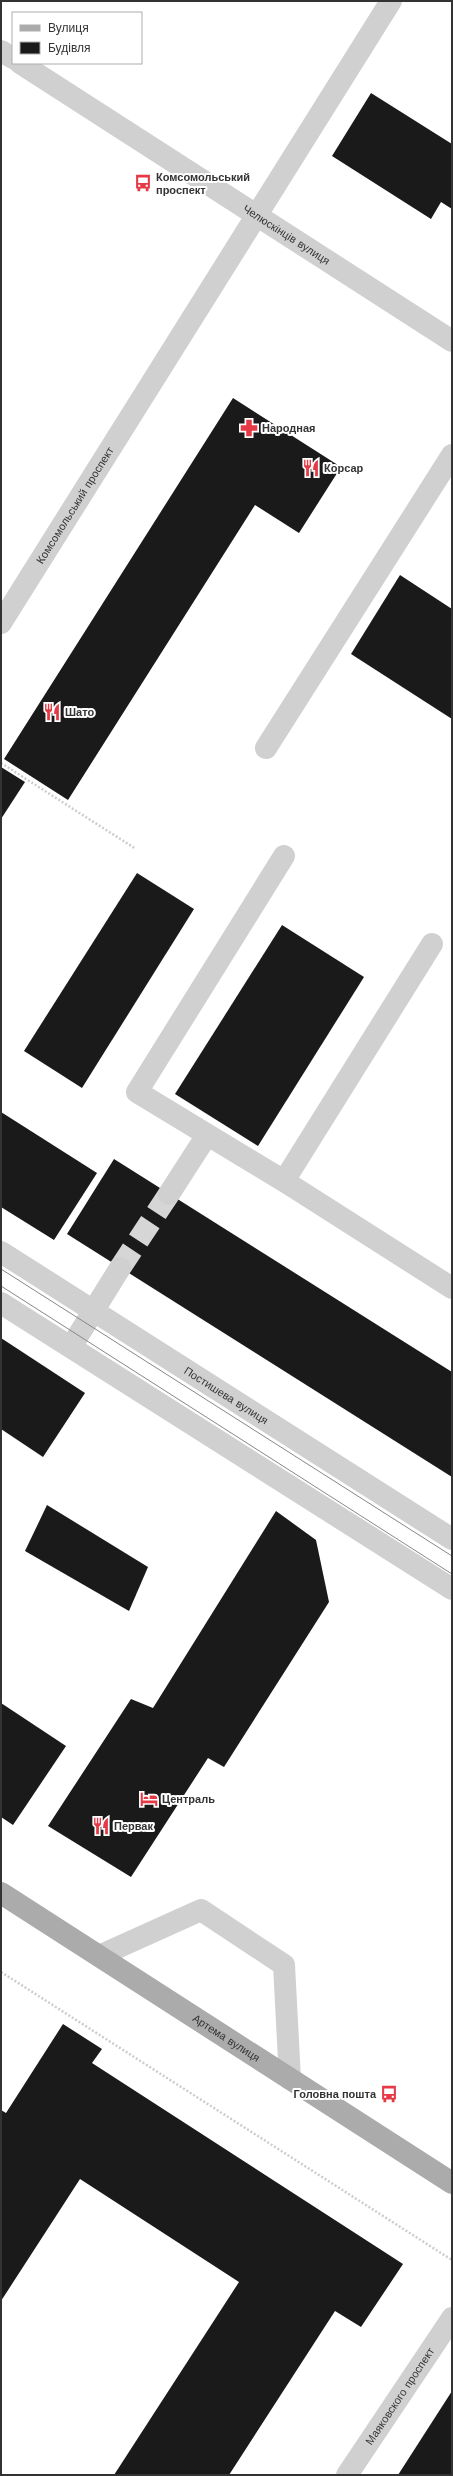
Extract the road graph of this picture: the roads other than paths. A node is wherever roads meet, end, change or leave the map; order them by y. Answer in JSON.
{"nodes":[{"id":1,"x":391,"y":1,"type":"edge"},
{"id":2,"x":1,"y":51,"type":"edge"},
{"id":3,"x":12,"y":57,"type":"edge"},
{"id":4,"x":22,"y":64,"type":"edge"},
{"id":5,"x":258,"y":215,"type":"junction"},
{"id":6,"x":452,"y":341,"type":"edge"},
{"id":7,"x":452,"y":455,"type":"edge"},
{"id":8,"x":1,"y":623,"type":"edge"},
{"id":9,"x":266,"y":748,"type":"dead end"},
{"id":10,"x":284,"y":856,"type":"dead end"},
{"id":11,"x":432,"y":944,"type":"dead end"},
{"id":12,"x":208,"y":1135,"type":"junction"},
{"id":13,"x":284,"y":1181,"type":"junction"},
{"id":14,"x":169,"y":1194,"type":"tunnel mouth"},
{"id":15,"x":1,"y":1252,"type":"edge"},
{"id":16,"x":120,"y":1268,"type":"tunnel mouth"},
{"id":17,"x":452,"y":1288,"type":"edge"},
{"id":18,"x":1,"y":1303,"type":"edge"},
{"id":19,"x":92,"y":1311,"type":"junction"},
{"id":20,"x":70,"y":1347,"type":"junction"},
{"id":21,"x":452,"y":1539,"type":"edge"},
{"id":22,"x":452,"y":1589,"type":"edge"},
{"id":23,"x":1,"y":1893,"type":"edge"},
{"id":24,"x":99,"y":1956,"type":"junction"},
{"id":25,"x":290,"y":2078,"type":"junction"},
{"id":26,"x":452,"y":2183,"type":"edge"},
{"id":27,"x":452,"y":2318,"type":"edge"},
{"id":28,"x":348,"y":2475,"type":"edge"}],
"edges":[{"from":1,"to":5,"type":"street","name":"Комсомольський проспект"},
{"from":2,"to":3,"type":"street"},
{"from":4,"to":5,"type":"street","name":"Челюскінців вулиця"},
{"from":5,"to":6,"type":"street","name":"Челюскінців вулиця"},
{"from":5,"to":8,"type":"street","name":"Комсомольський проспект"},
{"from":7,"to":9,"type":"street"},
{"from":10,"to":12,"type":"street"},
{"from":11,"to":13,"type":"street"},
{"from":12,"to":13,"type":"street"},
{"from":12,"to":14,"type":"street"},
{"from":13,"to":17,"type":"street"},
{"from":15,"to":19,"type":"street","name":"Постишева вулиця"},
{"from":16,"to":19,"type":"street"},
{"from":18,"to":20,"type":"street"},
{"from":19,"to":20,"type":"street"},
{"from":19,"to":21,"type":"street","name":"Постишева вулиця"},
{"from":20,"to":22,"type":"street"},
{"from":23,"to":24,"type":"main road","name":"Артема вулиця"},
{"from":24,"to":25,"type":"main road","name":"Артема вулиця"},
{"from":24,"to":25,"type":"street"},
{"from":25,"to":26,"type":"main road","name":"Артема вулиця"},
{"from":27,"to":28,"type":"street","name":"Маяковского проспект"}]}
